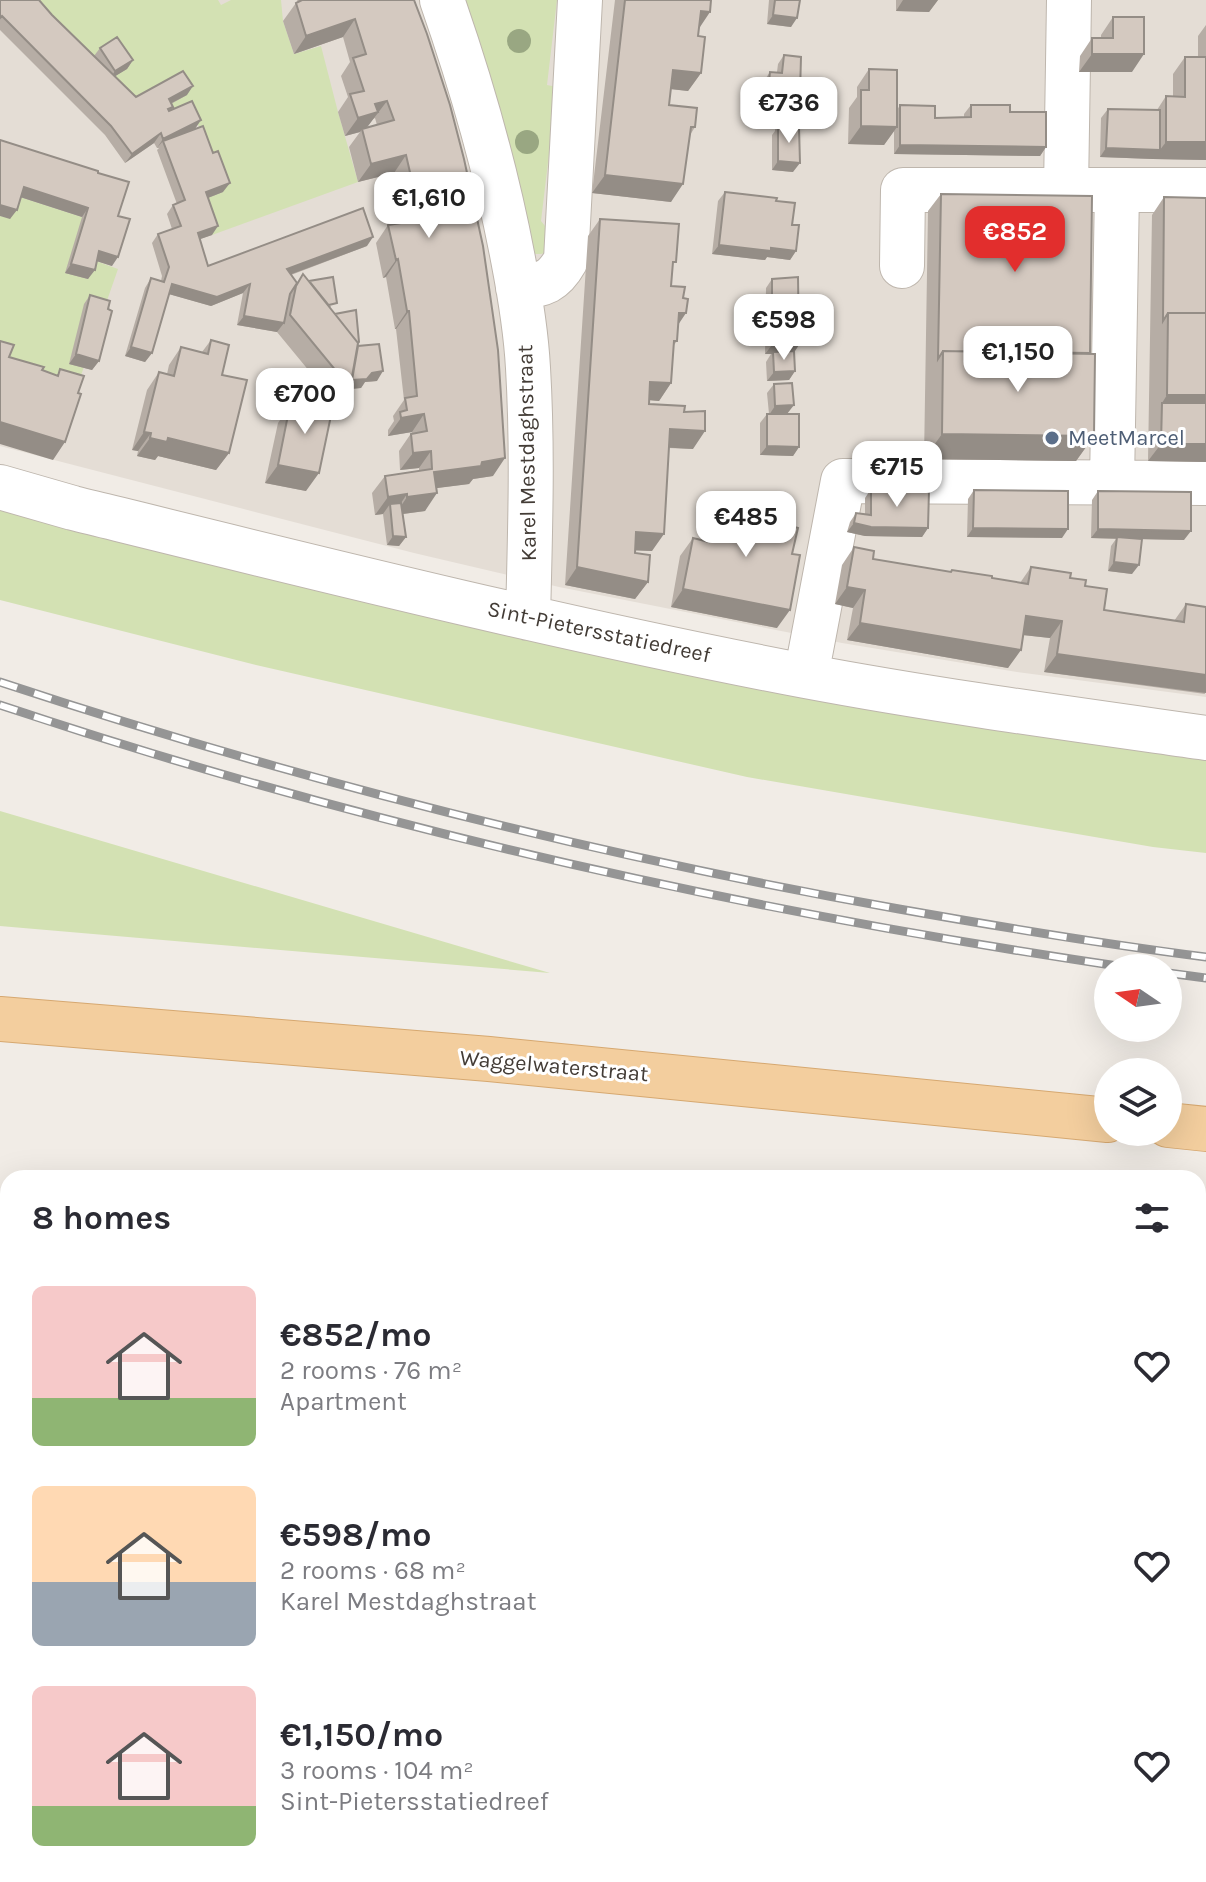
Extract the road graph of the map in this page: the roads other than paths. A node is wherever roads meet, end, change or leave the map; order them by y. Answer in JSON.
{"nodes":[{"id":1,"x":442,"y":0,"type":"edge"},
{"id":2,"x":580,"y":0,"type":"edge"},
{"id":3,"x":1069,"y":0,"type":"edge"},
{"id":4,"x":1066,"y":190,"type":"junction"},
{"id":5,"x":1117,"y":190,"type":"junction"},
{"id":6,"x":1206,"y":190,"type":"edge"},
{"id":7,"x":902,"y":266,"type":"dead end"},
{"id":8,"x":518,"y":288,"type":"junction"},
{"id":9,"x":1112,"y":483,"type":"junction"},
{"id":10,"x":1206,"y":483,"type":"edge"},
{"id":11,"x":0,"y":487,"type":"edge"},
{"id":12,"x":528,"y":618,"type":"junction"},
{"id":13,"x":806,"y":676,"type":"junction"},
{"id":14,"x":1206,"y":738,"type":"edge"},
{"id":15,"x":0,"y":1019,"type":"edge"},
{"id":16,"x":1094,"y":1119,"type":"edge"},
{"id":17,"x":1182,"y":1126,"type":"edge"},
{"id":18,"x":1206,"y":1129,"type":"edge"}],
"edges":[{"from":1,"to":8,"type":"street","name":"Karel Mestdaghstraat"},
{"from":2,"to":8,"type":"street"},
{"from":3,"to":4,"type":"street"},
{"from":4,"to":5,"type":"street"},
{"from":4,"to":7,"type":"street"},
{"from":5,"to":6,"type":"street"},
{"from":5,"to":9,"type":"street"},
{"from":8,"to":12,"type":"street","name":"Karel Mestdaghstraat"},
{"from":9,"to":10,"type":"street"},
{"from":9,"to":13,"type":"street"},
{"from":11,"to":12,"type":"street","name":"Sint-Pietersstatiedreef"},
{"from":12,"to":13,"type":"street","name":"Sint-Pietersstatiedreef"},
{"from":13,"to":14,"type":"street","name":"Sint-Pietersstatiedreef"},
{"from":15,"to":16,"type":"main road","name":"Waggelwaterstraat"},
{"from":17,"to":18,"type":"main road"}]}
